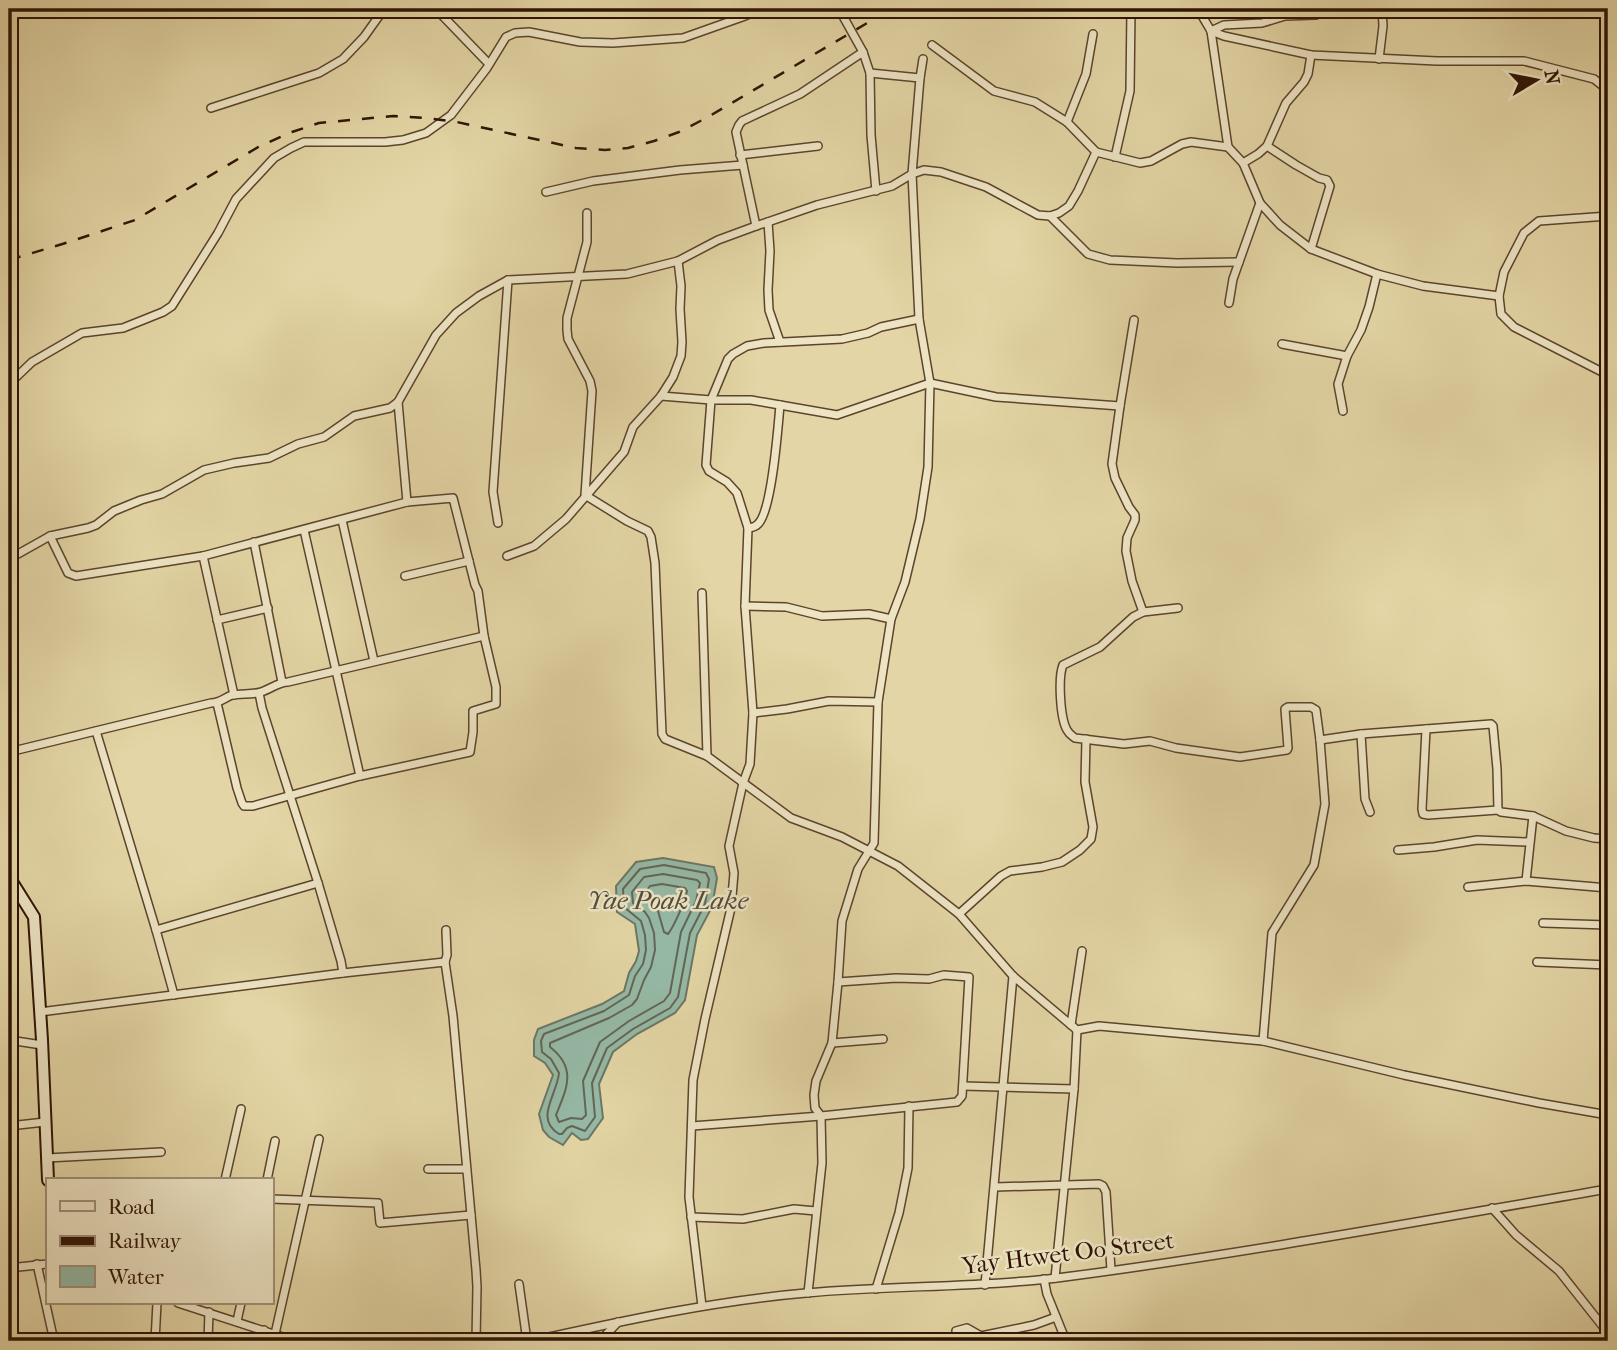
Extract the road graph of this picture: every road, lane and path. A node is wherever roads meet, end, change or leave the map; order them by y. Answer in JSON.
{"nodes":[{"id":1,"x":384,"y":9,"type":"edge"},
{"id":2,"x":436,"y":9,"type":"edge"},
{"id":3,"x":761,"y":9,"type":"edge"},
{"id":4,"x":839,"y":9,"type":"edge"},
{"id":5,"x":1131,"y":9,"type":"edge"},
{"id":6,"x":1198,"y":9,"type":"edge"},
{"id":7,"x":1382,"y":9,"type":"edge"},
{"id":8,"x":1285,"y":13,"type":"edge"},
{"id":9,"x":1316,"y":15,"type":"dead end"},
{"id":10,"x":1211,"y":31,"type":"junction"},
{"id":11,"x":1093,"y":34,"type":"dead end"},
{"id":12,"x":932,"y":45,"type":"dead end"},
{"id":13,"x":863,"y":52,"type":"junction"},
{"id":14,"x":1311,"y":55,"type":"junction"},
{"id":15,"x":923,"y":59,"type":"dead end"},
{"id":16,"x":1380,"y":59,"type":"junction"},
{"id":17,"x":489,"y":64,"type":"junction"},
{"id":18,"x":870,"y":73,"type":"junction"},
{"id":19,"x":920,"y":78,"type":"junction"},
{"id":20,"x":1608,"y":90,"type":"edge"},
{"id":21,"x":211,"y":108,"type":"dead end"},
{"id":22,"x":1067,"y":122,"type":"junction"},
{"id":23,"x":818,"y":146,"type":"dead end"},
{"id":24,"x":1267,"y":146,"type":"junction"},
{"id":25,"x":1228,"y":147,"type":"junction"},
{"id":26,"x":1096,"y":152,"type":"junction"},
{"id":27,"x":740,"y":155,"type":"junction"},
{"id":28,"x":1115,"y":157,"type":"junction"},
{"id":29,"x":1243,"y":163,"type":"junction"},
{"id":30,"x":743,"y":165,"type":"junction"},
{"id":31,"x":912,"y":174,"type":"junction"},
{"id":32,"x":876,"y":191,"type":"junction"},
{"id":33,"x":546,"y":192,"type":"dead end"},
{"id":34,"x":1260,"y":203,"type":"junction"},
{"id":35,"x":587,"y":213,"type":"dead end"},
{"id":36,"x":1050,"y":216,"type":"junction"},
{"id":37,"x":1608,"y":216,"type":"edge"},
{"id":38,"x":768,"y":222,"type":"junction"},
{"id":39,"x":756,"y":226,"type":"junction"},
{"id":40,"x":1311,"y":249,"type":"junction"},
{"id":41,"x":678,"y":261,"type":"junction"},
{"id":42,"x":1239,"y":262,"type":"junction"},
{"id":43,"x":1377,"y":274,"type":"junction"},
{"id":44,"x":578,"y":277,"type":"junction"},
{"id":45,"x":508,"y":280,"type":"junction"},
{"id":46,"x":1499,"y":296,"type":"junction"},
{"id":47,"x":1229,"y":303,"type":"dead end"},
{"id":48,"x":919,"y":319,"type":"junction"},
{"id":49,"x":1134,"y":320,"type":"dead end"},
{"id":50,"x":780,"y":342,"type":"junction"},
{"id":51,"x":1282,"y":344,"type":"dead end"},
{"id":52,"x":1347,"y":356,"type":"junction"},
{"id":53,"x":1608,"y":375,"type":"edge"},
{"id":54,"x":930,"y":383,"type":"junction"},
{"id":55,"x":9,"y":384,"type":"edge"},
{"id":56,"x":661,"y":396,"type":"junction"},
{"id":57,"x":711,"y":400,"type":"junction"},
{"id":58,"x":398,"y":402,"type":"junction"},
{"id":59,"x":780,"y":405,"type":"junction"},
{"id":60,"x":1120,"y":406,"type":"junction"},
{"id":61,"x":1343,"y":411,"type":"dead end"},
{"id":62,"x":585,"y":495,"type":"junction"},
{"id":63,"x":407,"y":502,"type":"junction"},
{"id":64,"x":342,"y":520,"type":"junction"},
{"id":65,"x":498,"y":523,"type":"dead end"},
{"id":66,"x":748,"y":528,"type":"junction"},
{"id":67,"x":304,"y":530,"type":"junction"},
{"id":68,"x":50,"y":536,"type":"junction"},
{"id":69,"x":254,"y":542,"type":"junction"},
{"id":70,"x":204,"y":556,"type":"junction"},
{"id":71,"x":507,"y":556,"type":"dead end"},
{"id":72,"x":9,"y":559,"type":"edge"},
{"id":73,"x":469,"y":561,"type":"junction"},
{"id":74,"x":405,"y":576,"type":"dead end"},
{"id":75,"x":702,"y":593,"type":"dead end"},
{"id":76,"x":745,"y":606,"type":"junction"},
{"id":77,"x":268,"y":608,"type":"junction"},
{"id":78,"x":1178,"y":608,"type":"dead end"},
{"id":79,"x":1143,"y":612,"type":"junction"},
{"id":80,"x":891,"y":619,"type":"junction"},
{"id":81,"x":217,"y":620,"type":"junction"},
{"id":82,"x":484,"y":636,"type":"junction"},
{"id":83,"x":374,"y":661,"type":"junction"},
{"id":84,"x":335,"y":671,"type":"junction"},
{"id":85,"x":282,"y":682,"type":"junction"},
{"id":86,"x":260,"y":693,"type":"junction"},
{"id":87,"x":234,"y":695,"type":"junction"},
{"id":88,"x":878,"y":702,"type":"junction"},
{"id":89,"x":217,"y":703,"type":"junction"},
{"id":90,"x":753,"y":713,"type":"junction"},
{"id":91,"x":1426,"y":729,"type":"junction"},
{"id":92,"x":96,"y":731,"type":"junction"},
{"id":93,"x":1361,"y":734,"type":"junction"},
{"id":94,"x":1086,"y":739,"type":"junction"},
{"id":95,"x":1321,"y":740,"type":"junction"},
{"id":96,"x":9,"y":752,"type":"edge"},
{"id":97,"x":707,"y":756,"type":"junction"},
{"id":98,"x":360,"y":776,"type":"junction"},
{"id":99,"x":743,"y":783,"type":"junction"},
{"id":100,"x":291,"y":796,"type":"junction"},
{"id":101,"x":1497,"y":810,"type":"junction"},
{"id":102,"x":1370,"y":812,"type":"dead end"},
{"id":103,"x":1533,"y":816,"type":"junction"},
{"id":104,"x":1608,"y":839,"type":"edge"},
{"id":105,"x":1530,"y":842,"type":"junction"},
{"id":106,"x":1398,"y":850,"type":"dead end"},
{"id":107,"x":868,"y":851,"type":"junction"},
{"id":108,"x":9,"y":877,"type":"edge"},
{"id":109,"x":1526,"y":881,"type":"junction"},
{"id":110,"x":318,"y":883,"type":"junction"},
{"id":111,"x":1468,"y":887,"type":"dead end"},
{"id":112,"x":1608,"y":888,"type":"edge"},
{"id":113,"x":959,"y":914,"type":"junction"},
{"id":114,"x":1543,"y":923,"type":"dead end"},
{"id":115,"x":1608,"y":925,"type":"edge"},
{"id":116,"x":156,"y":930,"type":"junction"},
{"id":117,"x":446,"y":930,"type":"dead end"},
{"id":118,"x":1082,"y":950,"type":"dead end"},
{"id":119,"x":445,"y":962,"type":"junction"},
{"id":120,"x":1536,"y":962,"type":"dead end"},
{"id":121,"x":1608,"y":965,"type":"edge"},
{"id":122,"x":343,"y":973,"type":"junction"},
{"id":123,"x":1013,"y":976,"type":"junction"},
{"id":124,"x":838,"y":982,"type":"junction"},
{"id":125,"x":174,"y":995,"type":"junction"},
{"id":126,"x":40,"y":1012,"type":"junction"},
{"id":127,"x":1074,"y":1028,"type":"junction"},
{"id":128,"x":883,"y":1039,"type":"dead end"},
{"id":129,"x":9,"y":1040,"type":"edge"},
{"id":130,"x":1263,"y":1041,"type":"junction"},
{"id":131,"x":832,"y":1043,"type":"junction"},
{"id":132,"x":42,"y":1045,"type":"junction"},
{"id":133,"x":963,"y":1086,"type":"junction"},
{"id":134,"x":1002,"y":1087,"type":"junction"},
{"id":135,"x":1074,"y":1089,"type":"junction"},
{"id":136,"x":909,"y":1106,"type":"junction"},
{"id":137,"x":241,"y":1110,"type":"dead end"},
{"id":138,"x":1608,"y":1115,"type":"edge"},
{"id":139,"x":821,"y":1116,"type":"junction"},
{"id":140,"x":46,"y":1122,"type":"junction"},
{"id":141,"x":9,"y":1126,"type":"edge"},
{"id":142,"x":692,"y":1126,"type":"junction"},
{"id":143,"x":319,"y":1139,"type":"dead end"},
{"id":144,"x":275,"y":1141,"type":"dead end"},
{"id":145,"x":161,"y":1152,"type":"dead end"},
{"id":146,"x":47,"y":1158,"type":"junction"},
{"id":147,"x":428,"y":1169,"type":"dead end"},
{"id":148,"x":466,"y":1169,"type":"junction"},
{"id":149,"x":48,"y":1178,"type":"edge"},
{"id":150,"x":225,"y":1178,"type":"edge"},
{"id":151,"x":267,"y":1178,"type":"edge"},
{"id":152,"x":1065,"y":1186,"type":"junction"},
{"id":153,"x":995,"y":1187,"type":"junction"},
{"id":154,"x":1608,"y":1189,"type":"edge"},
{"id":155,"x":273,"y":1199,"type":"edge"},
{"id":156,"x":305,"y":1201,"type":"junction"},
{"id":157,"x":1492,"y":1209,"type":"junction"},
{"id":158,"x":817,"y":1211,"type":"junction"},
{"id":159,"x":471,"y":1215,"type":"junction"},
{"id":160,"x":691,"y":1217,"type":"junction"},
{"id":161,"x":37,"y":1264,"type":"junction"},
{"id":162,"x":46,"y":1264,"type":"edge"},
{"id":163,"x":9,"y":1268,"type":"edge"},
{"id":164,"x":1111,"y":1270,"type":"junction"},
{"id":165,"x":1055,"y":1278,"type":"junction"},
{"id":166,"x":1044,"y":1279,"type":"junction"},
{"id":167,"x":519,"y":1284,"type":"dead end"},
{"id":168,"x":985,"y":1285,"type":"junction"},
{"id":169,"x":876,"y":1289,"type":"junction"},
{"id":170,"x":808,"y":1293,"type":"junction"},
{"id":171,"x":157,"y":1304,"type":"edge"},
{"id":172,"x":241,"y":1304,"type":"edge"},
{"id":173,"x":196,"y":1305,"type":"edge"},
{"id":174,"x":702,"y":1306,"type":"junction"},
{"id":175,"x":209,"y":1312,"type":"junction"},
{"id":176,"x":1056,"y":1317,"type":"junction"},
{"id":177,"x":237,"y":1321,"type":"junction"},
{"id":178,"x":618,"y":1322,"type":"junction"},
{"id":179,"x":264,"y":1330,"type":"junction"},
{"id":180,"x":1608,"y":1333,"type":"edge"},
{"id":181,"x":275,"y":1334,"type":"junction"},
{"id":182,"x":978,"y":1338,"type":"edge"},
{"id":183,"x":54,"y":1341,"type":"edge"},
{"id":184,"x":155,"y":1341,"type":"edge"},
{"id":185,"x":208,"y":1341,"type":"edge"},
{"id":186,"x":265,"y":1341,"type":"edge"},
{"id":187,"x":295,"y":1341,"type":"edge"},
{"id":188,"x":476,"y":1341,"type":"edge"},
{"id":189,"x":529,"y":1341,"type":"edge"},
{"id":190,"x":600,"y":1341,"type":"edge"},
{"id":191,"x":957,"y":1341,"type":"edge"},
{"id":192,"x":1066,"y":1341,"type":"edge"}],
"edges":[{"from":1,"to":21,"type":"street"},
{"from":2,"to":17,"type":"street"},
{"from":3,"to":17,"type":"street"},
{"from":4,"to":13,"type":"street"},
{"from":5,"to":28,"type":"street"},
{"from":6,"to":10,"type":"street"},
{"from":7,"to":16,"type":"street"},
{"from":8,"to":9,"type":"street"},
{"from":8,"to":10,"type":"street"},
{"from":10,"to":14,"type":"street"},
{"from":10,"to":25,"type":"street"},
{"from":11,"to":22,"type":"street"},
{"from":12,"to":22,"type":"street"},
{"from":13,"to":18,"type":"street"},
{"from":13,"to":27,"type":"street"},
{"from":14,"to":16,"type":"street"},
{"from":14,"to":24,"type":"street"},
{"from":15,"to":19,"type":"street"},
{"from":16,"to":20,"type":"street"},
{"from":17,"to":55,"type":"street"},
{"from":18,"to":19,"type":"street"},
{"from":18,"to":32,"type":"street"},
{"from":19,"to":31,"type":"street"},
{"from":22,"to":26,"type":"street"},
{"from":23,"to":27,"type":"street"},
{"from":24,"to":29,"type":"street"},
{"from":24,"to":40,"type":"street"},
{"from":25,"to":28,"type":"street"},
{"from":25,"to":29,"type":"street"},
{"from":26,"to":28,"type":"street"},
{"from":26,"to":36,"type":"street"},
{"from":27,"to":30,"type":"street"},
{"from":29,"to":34,"type":"street"},
{"from":30,"to":33,"type":"street"},
{"from":30,"to":39,"type":"street"},
{"from":31,"to":32,"type":"street"},
{"from":31,"to":36,"type":"street"},
{"from":31,"to":48,"type":"street"},
{"from":32,"to":38,"type":"street"},
{"from":34,"to":40,"type":"street"},
{"from":34,"to":42,"type":"street"},
{"from":35,"to":44,"type":"street"},
{"from":36,"to":42,"type":"street"},
{"from":37,"to":46,"type":"street"},
{"from":38,"to":39,"type":"street"},
{"from":38,"to":50,"type":"street"},
{"from":39,"to":41,"type":"street"},
{"from":40,"to":43,"type":"street"},
{"from":41,"to":44,"type":"street"},
{"from":41,"to":56,"type":"street"},
{"from":42,"to":47,"type":"street"},
{"from":43,"to":46,"type":"street"},
{"from":43,"to":52,"type":"street"},
{"from":44,"to":45,"type":"street"},
{"from":44,"to":62,"type":"street"},
{"from":45,"to":58,"type":"street"},
{"from":45,"to":65,"type":"street"},
{"from":46,"to":53,"type":"street"},
{"from":48,"to":50,"type":"street"},
{"from":48,"to":54,"type":"street"},
{"from":49,"to":60,"type":"street"},
{"from":50,"to":57,"type":"street"},
{"from":51,"to":52,"type":"street"},
{"from":52,"to":61,"type":"street"},
{"from":54,"to":59,"type":"street"},
{"from":54,"to":60,"type":"street"},
{"from":54,"to":80,"type":"street"},
{"from":56,"to":57,"type":"street"},
{"from":56,"to":62,"type":"street"},
{"from":57,"to":59,"type":"street"},
{"from":57,"to":66,"type":"street"},
{"from":58,"to":63,"type":"street"},
{"from":58,"to":68,"type":"street"},
{"from":59,"to":66,"type":"street"},
{"from":60,"to":79,"type":"street"},
{"from":62,"to":71,"type":"street"},
{"from":62,"to":97,"type":"street"},
{"from":63,"to":64,"type":"street"},
{"from":63,"to":73,"type":"street"},
{"from":64,"to":67,"type":"street"},
{"from":64,"to":83,"type":"street"},
{"from":66,"to":76,"type":"street"},
{"from":67,"to":69,"type":"street"},
{"from":67,"to":84,"type":"street"},
{"from":68,"to":70,"type":"street"},
{"from":68,"to":72,"type":"street"},
{"from":69,"to":70,"type":"street"},
{"from":69,"to":77,"type":"street"},
{"from":70,"to":81,"type":"street"},
{"from":73,"to":74,"type":"street"},
{"from":73,"to":82,"type":"street"},
{"from":75,"to":97,"type":"street"},
{"from":76,"to":80,"type":"street"},
{"from":76,"to":90,"type":"street"},
{"from":77,"to":81,"type":"street"},
{"from":77,"to":85,"type":"street"},
{"from":78,"to":79,"type":"street"},
{"from":79,"to":94,"type":"street"},
{"from":80,"to":88,"type":"street"},
{"from":81,"to":87,"type":"street"},
{"from":82,"to":83,"type":"street"},
{"from":82,"to":98,"type":"street"},
{"from":83,"to":84,"type":"street"},
{"from":84,"to":85,"type":"street"},
{"from":84,"to":98,"type":"street"},
{"from":85,"to":86,"type":"street"},
{"from":86,"to":87,"type":"street"},
{"from":86,"to":100,"type":"street"},
{"from":87,"to":89,"type":"street"},
{"from":88,"to":90,"type":"street"},
{"from":88,"to":107,"type":"street"},
{"from":89,"to":92,"type":"street"},
{"from":89,"to":100,"type":"street"},
{"from":90,"to":99,"type":"street"},
{"from":91,"to":93,"type":"street"},
{"from":91,"to":101,"type":"street"},
{"from":91,"to":101,"type":"street"},
{"from":92,"to":96,"type":"street"},
{"from":92,"to":116,"type":"street"},
{"from":93,"to":95,"type":"street"},
{"from":93,"to":102,"type":"street"},
{"from":94,"to":95,"type":"street"},
{"from":94,"to":113,"type":"street"},
{"from":95,"to":130,"type":"street"},
{"from":97,"to":99,"type":"street"},
{"from":98,"to":100,"type":"street"},
{"from":99,"to":107,"type":"street"},
{"from":99,"to":142,"type":"street"},
{"from":100,"to":110,"type":"street"},
{"from":101,"to":103,"type":"street"},
{"from":103,"to":104,"type":"street"},
{"from":103,"to":105,"type":"street"},
{"from":105,"to":106,"type":"street"},
{"from":105,"to":109,"type":"street"},
{"from":107,"to":113,"type":"street"},
{"from":107,"to":124,"type":"street"},
{"from":108,"to":126,"type":"street"},
{"from":109,"to":111,"type":"street"},
{"from":109,"to":112,"type":"street"},
{"from":110,"to":116,"type":"street"},
{"from":110,"to":122,"type":"street"},
{"from":113,"to":123,"type":"street"},
{"from":114,"to":115,"type":"street"},
{"from":116,"to":125,"type":"street"},
{"from":117,"to":119,"type":"street"},
{"from":118,"to":127,"type":"street"},
{"from":119,"to":122,"type":"street"},
{"from":119,"to":148,"type":"street"},
{"from":120,"to":121,"type":"street"},
{"from":122,"to":125,"type":"street"},
{"from":123,"to":127,"type":"street"},
{"from":123,"to":134,"type":"street"},
{"from":124,"to":131,"type":"street"},
{"from":124,"to":133,"type":"street"},
{"from":125,"to":126,"type":"street"},
{"from":126,"to":132,"type":"street"},
{"from":127,"to":130,"type":"street"},
{"from":127,"to":135,"type":"street"},
{"from":128,"to":131,"type":"street"},
{"from":129,"to":132,"type":"street"},
{"from":130,"to":138,"type":"street"},
{"from":131,"to":139,"type":"street"},
{"from":132,"to":140,"type":"street"},
{"from":133,"to":134,"type":"street"},
{"from":133,"to":136,"type":"street"},
{"from":134,"to":135,"type":"street"},
{"from":134,"to":153,"type":"street"},
{"from":135,"to":152,"type":"street"},
{"from":136,"to":139,"type":"street"},
{"from":136,"to":169,"type":"street"},
{"from":137,"to":150,"type":"street"},
{"from":139,"to":142,"type":"street"},
{"from":139,"to":158,"type":"street"},
{"from":140,"to":141,"type":"street"},
{"from":140,"to":146,"type":"street"},
{"from":142,"to":160,"type":"street"},
{"from":143,"to":156,"type":"street"},
{"from":144,"to":151,"type":"street"},
{"from":145,"to":146,"type":"street"},
{"from":146,"to":149,"type":"street"},
{"from":147,"to":148,"type":"street"},
{"from":148,"to":159,"type":"street"},
{"from":152,"to":153,"type":"street"},
{"from":152,"to":164,"type":"street"},
{"from":152,"to":165,"type":"street"},
{"from":153,"to":168,"type":"street"},
{"from":154,"to":157,"type":"street","name":"Yay Htwet Oo Street"},
{"from":155,"to":156,"type":"street"},
{"from":156,"to":159,"type":"street"},
{"from":156,"to":181,"type":"street"},
{"from":157,"to":164,"type":"street","name":"Yay Htwet Oo Street"},
{"from":157,"to":180,"type":"street"},
{"from":158,"to":160,"type":"street"},
{"from":158,"to":170,"type":"street"},
{"from":159,"to":188,"type":"street"},
{"from":160,"to":174,"type":"street"},
{"from":161,"to":162,"type":"street"},
{"from":161,"to":163,"type":"street"},
{"from":161,"to":183,"type":"street"},
{"from":164,"to":165,"type":"street","name":"Yay Htwet Oo Street"},
{"from":165,"to":166,"type":"street","name":"Yay Htwet Oo Street"},
{"from":166,"to":168,"type":"street","name":"Yay Htwet Oo Street"},
{"from":166,"to":176,"type":"street"},
{"from":167,"to":189,"type":"street"},
{"from":168,"to":169,"type":"street","name":"Yay Htwet Oo Street"},
{"from":169,"to":170,"type":"street","name":"Yay Htwet Oo Street"},
{"from":170,"to":174,"type":"street","name":"Yay Htwet Oo Street"},
{"from":171,"to":184,"type":"street"},
{"from":172,"to":177,"type":"street"},
{"from":173,"to":175,"type":"street"},
{"from":174,"to":178,"type":"street","name":"Yay Htwet Oo Street"},
{"from":175,"to":177,"type":"street"},
{"from":175,"to":185,"type":"street"},
{"from":176,"to":182,"type":"street"},
{"from":176,"to":192,"type":"street"},
{"from":177,"to":179,"type":"street"},
{"from":178,"to":189,"type":"street","name":"Yay Htwet Oo Street"},
{"from":178,"to":190,"type":"street"},
{"from":179,"to":181,"type":"street"},
{"from":179,"to":186,"type":"street"},
{"from":181,"to":187,"type":"street"},
{"from":182,"to":191,"type":"street"}]}
